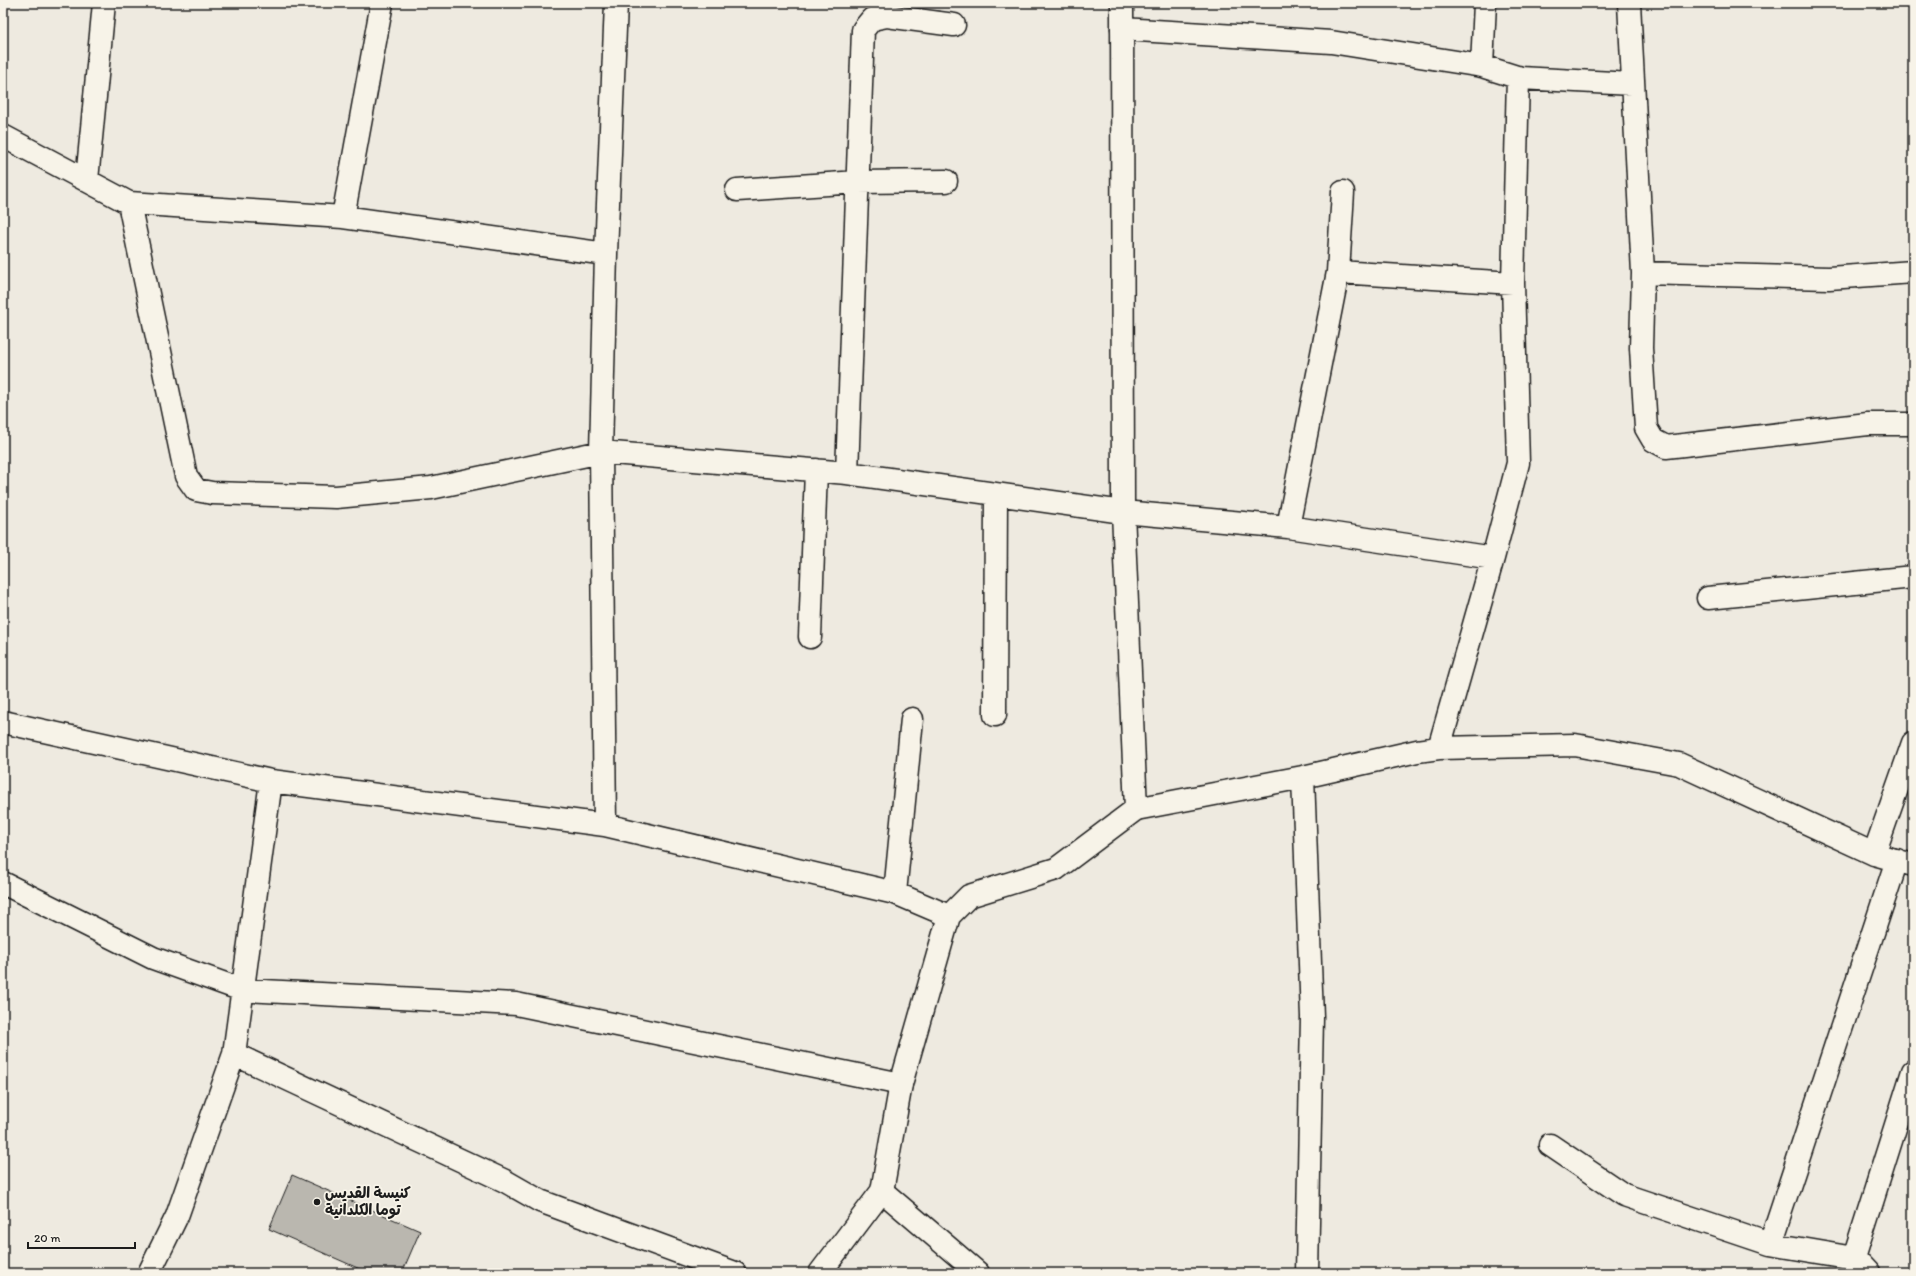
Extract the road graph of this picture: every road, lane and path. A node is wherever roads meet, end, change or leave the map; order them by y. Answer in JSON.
{"nodes":[{"id":1,"x":104,"y":3,"type":"edge"},
{"id":2,"x":382,"y":3,"type":"edge"},
{"id":3,"x":616,"y":3,"type":"edge"},
{"id":4,"x":1122,"y":3,"type":"edge"},
{"id":5,"x":1485,"y":3,"type":"edge"},
{"id":6,"x":1628,"y":3,"type":"edge"},
{"id":7,"x":954,"y":24,"type":"dead end"},
{"id":8,"x":1122,"y":29,"type":"junction"},
{"id":9,"x":1482,"y":66,"type":"junction"},
{"id":10,"x":1518,"y":77,"type":"junction"},
{"id":11,"x":1632,"y":84,"type":"junction"},
{"id":12,"x":3,"y":136,"type":"edge"},
{"id":13,"x":87,"y":180,"type":"junction"},
{"id":14,"x":946,"y":181,"type":"dead end"},
{"id":15,"x":858,"y":182,"type":"junction"},
{"id":16,"x":736,"y":190,"type":"dead end"},
{"id":17,"x":1343,"y":192,"type":"dead end"},
{"id":18,"x":129,"y":202,"type":"junction"},
{"id":19,"x":343,"y":217,"type":"junction"},
{"id":20,"x":606,"y":254,"type":"junction"},
{"id":21,"x":1338,"y":272,"type":"junction"},
{"id":22,"x":1913,"y":272,"type":"edge"},
{"id":23,"x":1643,"y":273,"type":"junction"},
{"id":24,"x":1513,"y":283,"type":"junction"},
{"id":25,"x":1913,"y":424,"type":"edge"},
{"id":26,"x":602,"y":452,"type":"junction"},
{"id":27,"x":816,"y":470,"type":"junction"},
{"id":28,"x":847,"y":473,"type":"junction"},
{"id":29,"x":996,"y":494,"type":"junction"},
{"id":30,"x":1123,"y":512,"type":"junction"},
{"id":31,"x":1288,"y":527,"type":"junction"},
{"id":32,"x":1493,"y":558,"type":"junction"},
{"id":33,"x":1913,"y":577,"type":"edge"},
{"id":34,"x":1708,"y":598,"type":"dead end"},
{"id":35,"x":810,"y":637,"type":"dead end"},
{"id":36,"x":995,"y":715,"type":"dead end"},
{"id":37,"x":912,"y":719,"type":"dead end"},
{"id":38,"x":3,"y":722,"type":"edge"},
{"id":39,"x":1913,"y":743,"type":"edge"},
{"id":40,"x":1439,"y":748,"type":"junction"},
{"id":41,"x":1303,"y":778,"type":"junction"},
{"id":42,"x":271,"y":781,"type":"junction"},
{"id":43,"x":1136,"y":809,"type":"junction"},
{"id":44,"x":605,"y":825,"type":"junction"},
{"id":45,"x":1874,"y":854,"type":"junction"},
{"id":46,"x":1905,"y":863,"type":"edge"},
{"id":47,"x":3,"y":883,"type":"edge"},
{"id":48,"x":895,"y":893,"type":"junction"},
{"id":49,"x":949,"y":916,"type":"junction"},
{"id":50,"x":242,"y":990,"type":"junction"},
{"id":51,"x":234,"y":1054,"type":"junction"},
{"id":52,"x":1913,"y":1071,"type":"edge"},
{"id":53,"x":901,"y":1084,"type":"junction"},
{"id":54,"x":1550,"y":1145,"type":"dead end"},
{"id":55,"x":882,"y":1191,"type":"junction"},
{"id":56,"x":1770,"y":1244,"type":"junction"},
{"id":57,"x":1861,"y":1265,"type":"edge"},
{"id":58,"x":149,"y":1273,"type":"edge"},
{"id":59,"x":735,"y":1273,"type":"edge"},
{"id":60,"x":820,"y":1273,"type":"edge"},
{"id":61,"x":978,"y":1273,"type":"edge"},
{"id":62,"x":1306,"y":1273,"type":"edge"}],
"edges":[{"from":1,"to":13,"type":"street"},
{"from":2,"to":19,"type":"street"},
{"from":3,"to":20,"type":"street"},
{"from":4,"to":8,"type":"street"},
{"from":5,"to":9,"type":"street"},
{"from":6,"to":11,"type":"street"},
{"from":7,"to":15,"type":"street"},
{"from":8,"to":9,"type":"street"},
{"from":8,"to":30,"type":"street"},
{"from":9,"to":10,"type":"street"},
{"from":10,"to":11,"type":"street"},
{"from":10,"to":24,"type":"street"},
{"from":11,"to":23,"type":"street"},
{"from":12,"to":13,"type":"street"},
{"from":13,"to":18,"type":"street"},
{"from":14,"to":15,"type":"street"},
{"from":15,"to":16,"type":"street"},
{"from":15,"to":28,"type":"street"},
{"from":17,"to":21,"type":"street"},
{"from":18,"to":19,"type":"street"},
{"from":18,"to":26,"type":"street"},
{"from":19,"to":20,"type":"street"},
{"from":20,"to":26,"type":"street"},
{"from":21,"to":24,"type":"street"},
{"from":21,"to":31,"type":"street"},
{"from":22,"to":23,"type":"street"},
{"from":23,"to":25,"type":"street"},
{"from":24,"to":32,"type":"street"},
{"from":26,"to":27,"type":"street"},
{"from":26,"to":44,"type":"street"},
{"from":27,"to":28,"type":"street"},
{"from":27,"to":35,"type":"street"},
{"from":28,"to":29,"type":"street"},
{"from":29,"to":30,"type":"street"},
{"from":29,"to":36,"type":"street"},
{"from":30,"to":31,"type":"street"},
{"from":30,"to":43,"type":"street"},
{"from":31,"to":32,"type":"street"},
{"from":32,"to":40,"type":"street"},
{"from":33,"to":34,"type":"street"},
{"from":37,"to":48,"type":"street"},
{"from":38,"to":42,"type":"street"},
{"from":39,"to":45,"type":"street"},
{"from":40,"to":41,"type":"street"},
{"from":40,"to":45,"type":"street"},
{"from":41,"to":43,"type":"street"},
{"from":41,"to":62,"type":"street"},
{"from":42,"to":44,"type":"street"},
{"from":42,"to":50,"type":"street"},
{"from":43,"to":49,"type":"street"},
{"from":44,"to":48,"type":"street"},
{"from":45,"to":46,"type":"street"},
{"from":46,"to":56,"type":"street"},
{"from":47,"to":50,"type":"street"},
{"from":48,"to":49,"type":"street"},
{"from":49,"to":53,"type":"street"},
{"from":50,"to":51,"type":"street"},
{"from":50,"to":53,"type":"street"},
{"from":51,"to":58,"type":"street"},
{"from":51,"to":59,"type":"street"},
{"from":52,"to":57,"type":"street"},
{"from":53,"to":55,"type":"street"},
{"from":54,"to":56,"type":"street"},
{"from":55,"to":60,"type":"street"},
{"from":55,"to":61,"type":"street"},
{"from":56,"to":57,"type":"street"}]}
